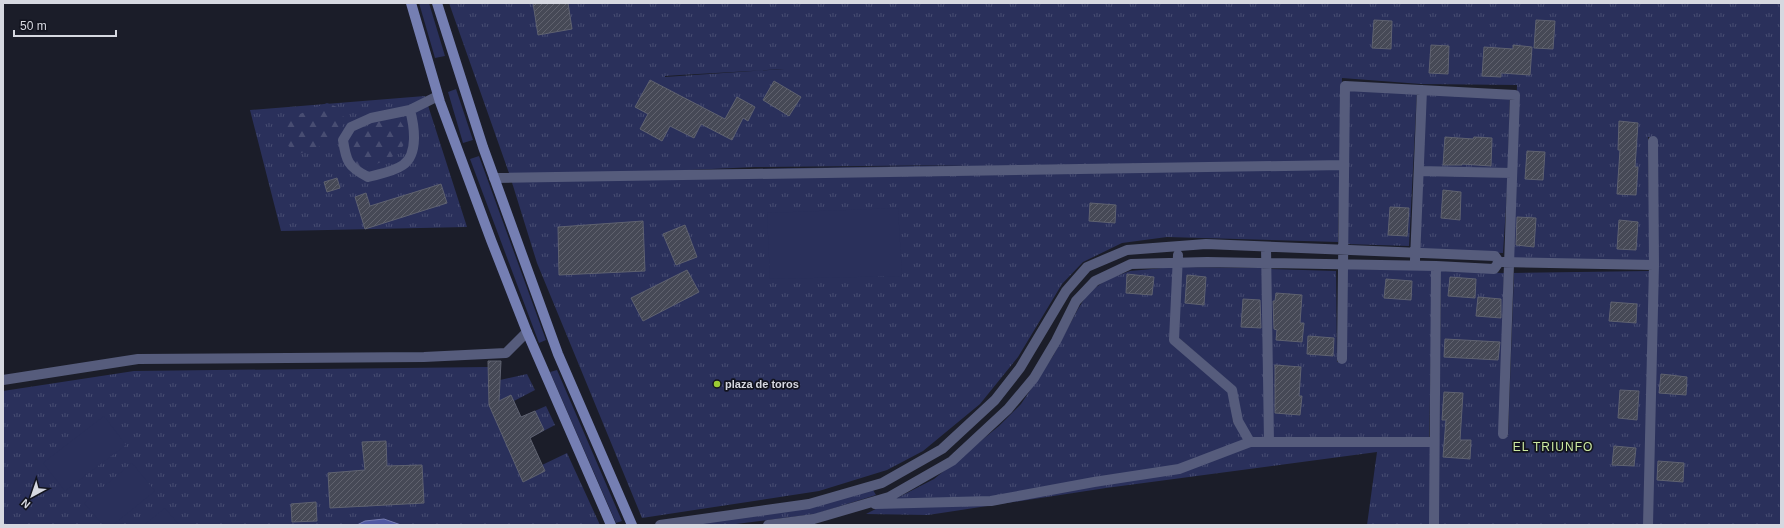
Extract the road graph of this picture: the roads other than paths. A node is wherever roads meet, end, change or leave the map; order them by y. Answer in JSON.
{"nodes":[{"id":1,"x":411,"y":3,"type":"edge"},
{"id":2,"x":438,"y":3,"type":"edge"},
{"id":3,"x":1422,"y":90,"type":"junction"},
{"id":4,"x":438,"y":96,"type":"junction"},
{"id":5,"x":410,"y":110,"type":"junction"},
{"id":6,"x":1653,"y":141,"type":"dead end"},
{"id":7,"x":1344,"y":164,"type":"junction"},
{"id":8,"x":1420,"y":172,"type":"junction"},
{"id":9,"x":1512,"y":173,"type":"junction"},
{"id":10,"x":494,"y":178,"type":"junction"},
{"id":11,"x":1178,"y":246,"type":"junction"},
{"id":12,"x":1266,"y":247,"type":"junction"},
{"id":13,"x":1343,"y":250,"type":"junction"},
{"id":14,"x":1416,"y":253,"type":"junction"},
{"id":15,"x":1178,"y":262,"type":"junction"},
{"id":16,"x":1499,"y":262,"type":"junction"},
{"id":17,"x":1509,"y":262,"type":"junction"},
{"id":18,"x":1266,"y":263,"type":"junction"},
{"id":19,"x":1343,"y":264,"type":"junction"},
{"id":20,"x":1654,"y":265,"type":"junction"},
{"id":21,"x":1415,"y":266,"type":"junction"},
{"id":22,"x":1436,"y":266,"type":"junction"},
{"id":23,"x":527,"y":332,"type":"junction"},
{"id":24,"x":1342,"y":359,"type":"dead end"},
{"id":25,"x":3,"y":380,"type":"edge"},
{"id":26,"x":1503,"y":434,"type":"dead end"},
{"id":27,"x":1250,"y":442,"type":"junction"},
{"id":28,"x":1269,"y":442,"type":"junction"},
{"id":29,"x":1434,"y":442,"type":"junction"},
{"id":30,"x":866,"y":504,"type":"junction"},
{"id":31,"x":611,"y":525,"type":"edge"},
{"id":32,"x":632,"y":525,"type":"edge"},
{"id":33,"x":660,"y":525,"type":"edge"},
{"id":34,"x":768,"y":525,"type":"edge"},
{"id":35,"x":1434,"y":525,"type":"edge"},
{"id":36,"x":1648,"y":525,"type":"edge"}],
"edges":[{"from":1,"to":4,"type":"main road"},
{"from":2,"to":10,"type":"main road"},
{"from":3,"to":7,"type":"street"},
{"from":3,"to":8,"type":"street"},
{"from":3,"to":9,"type":"street"},
{"from":4,"to":5,"type":"street"},
{"from":4,"to":23,"type":"main road"},
{"from":5,"to":5,"type":"street"},
{"from":6,"to":20,"type":"street"},
{"from":7,"to":10,"type":"street"},
{"from":7,"to":13,"type":"street"},
{"from":8,"to":9,"type":"street"},
{"from":8,"to":14,"type":"street"},
{"from":9,"to":17,"type":"street"},
{"from":10,"to":32,"type":"main road"},
{"from":11,"to":12,"type":"street"},
{"from":11,"to":15,"type":"street"},
{"from":11,"to":33,"type":"street"},
{"from":12,"to":13,"type":"street"},
{"from":12,"to":18,"type":"street"},
{"from":13,"to":14,"type":"street"},
{"from":13,"to":19,"type":"street"},
{"from":14,"to":16,"type":"street"},
{"from":14,"to":21,"type":"street"},
{"from":15,"to":18,"type":"street"},
{"from":15,"to":27,"type":"street"},
{"from":15,"to":30,"type":"street"},
{"from":16,"to":17,"type":"street"},
{"from":16,"to":22,"type":"street"},
{"from":17,"to":20,"type":"street"},
{"from":17,"to":26,"type":"street"},
{"from":18,"to":19,"type":"street"},
{"from":18,"to":28,"type":"street"},
{"from":19,"to":21,"type":"street"},
{"from":19,"to":24,"type":"street"},
{"from":20,"to":36,"type":"street"},
{"from":21,"to":22,"type":"street"},
{"from":22,"to":29,"type":"street"},
{"from":23,"to":25,"type":"street"},
{"from":23,"to":31,"type":"main road"},
{"from":27,"to":28,"type":"street"},
{"from":27,"to":30,"type":"street"},
{"from":28,"to":29,"type":"street"},
{"from":29,"to":35,"type":"street"},
{"from":30,"to":34,"type":"street"}]}
